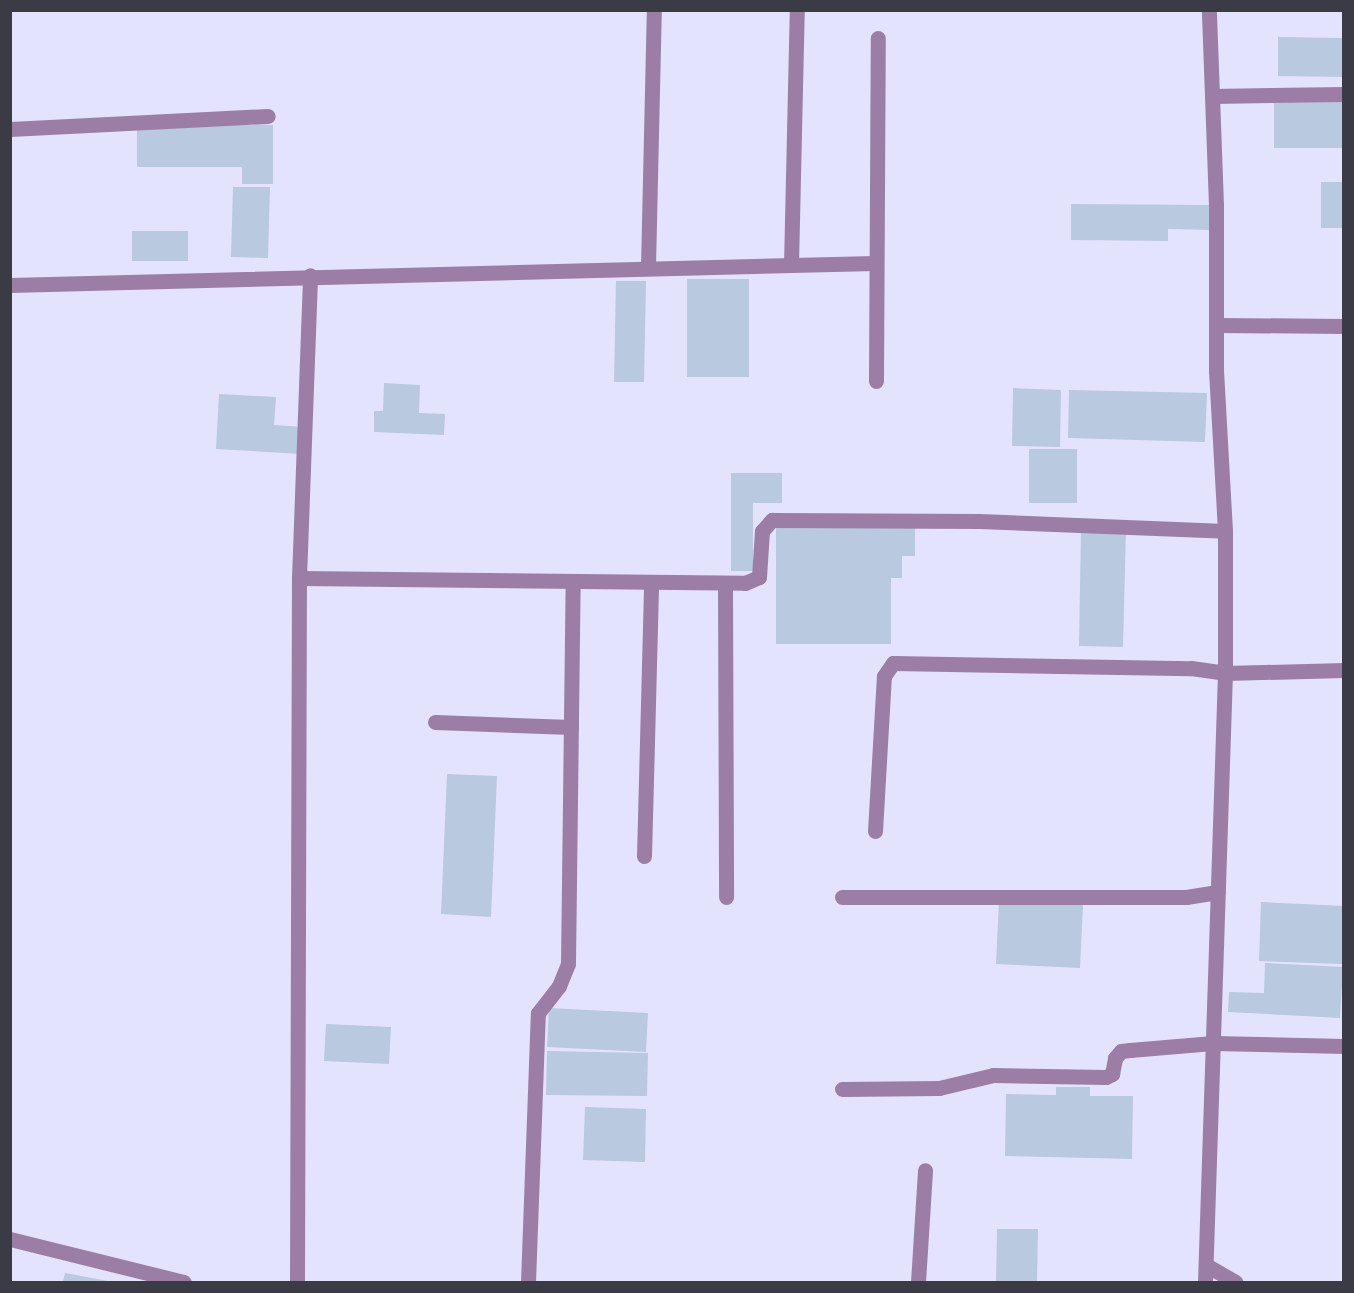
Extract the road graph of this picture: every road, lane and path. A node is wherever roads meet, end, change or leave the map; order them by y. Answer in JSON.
{"nodes":[{"id":1,"x":654,"y":10,"type":"edge"},
{"id":2,"x":797,"y":10,"type":"edge"},
{"id":3,"x":1209,"y":10,"type":"edge"},
{"id":4,"x":878,"y":38,"type":"dead end"},
{"id":5,"x":1344,"y":94,"type":"edge"},
{"id":6,"x":1212,"y":96,"type":"junction"},
{"id":7,"x":268,"y":116,"type":"dead end"},
{"id":8,"x":10,"y":129,"type":"edge"},
{"id":9,"x":875,"y":263,"type":"junction"},
{"id":10,"x":791,"y":265,"type":"junction"},
{"id":11,"x":648,"y":267,"type":"junction"},
{"id":12,"x":310,"y":275,"type":"junction"},
{"id":13,"x":10,"y":285,"type":"edge"},
{"id":14,"x":1216,"y":325,"type":"junction"},
{"id":15,"x":1344,"y":326,"type":"edge"},
{"id":16,"x":876,"y":381,"type":"dead end"},
{"id":17,"x":1225,"y":531,"type":"junction"},
{"id":18,"x":299,"y":578,"type":"junction"},
{"id":19,"x":573,"y":582,"type":"junction"},
{"id":20,"x":651,"y":583,"type":"junction"},
{"id":21,"x":725,"y":583,"type":"junction"},
{"id":22,"x":1344,"y":670,"type":"edge"},
{"id":23,"x":1225,"y":673,"type":"junction"},
{"id":24,"x":435,"y":722,"type":"dead end"},
{"id":25,"x":571,"y":727,"type":"junction"},
{"id":26,"x":875,"y":831,"type":"dead end"},
{"id":27,"x":644,"y":856,"type":"dead end"},
{"id":28,"x":1218,"y":892,"type":"junction"},
{"id":29,"x":726,"y":897,"type":"dead end"},
{"id":30,"x":842,"y":897,"type":"dead end"},
{"id":31,"x":1213,"y":1043,"type":"junction"},
{"id":32,"x":1344,"y":1046,"type":"edge"},
{"id":33,"x":842,"y":1089,"type":"dead end"},
{"id":34,"x":925,"y":1170,"type":"dead end"},
{"id":35,"x":10,"y":1239,"type":"edge"},
{"id":36,"x":1206,"y":1265,"type":"junction"},
{"id":37,"x":184,"y":1282,"type":"edge"},
{"id":38,"x":297,"y":1282,"type":"edge"},
{"id":39,"x":528,"y":1282,"type":"edge"},
{"id":40,"x":918,"y":1282,"type":"edge"},
{"id":41,"x":1205,"y":1282,"type":"edge"},
{"id":42,"x":1235,"y":1282,"type":"edge"}],
"edges":[{"from":1,"to":11,"type":"street"},
{"from":2,"to":10,"type":"street"},
{"from":3,"to":6,"type":"street"},
{"from":4,"to":9,"type":"street"},
{"from":5,"to":6,"type":"street"},
{"from":6,"to":14,"type":"street"},
{"from":7,"to":8,"type":"street"},
{"from":9,"to":10,"type":"street"},
{"from":9,"to":16,"type":"street"},
{"from":10,"to":11,"type":"street"},
{"from":11,"to":12,"type":"street"},
{"from":12,"to":13,"type":"street"},
{"from":12,"to":18,"type":"street"},
{"from":14,"to":15,"type":"street"},
{"from":14,"to":17,"type":"street"},
{"from":17,"to":21,"type":"street"},
{"from":17,"to":23,"type":"street"},
{"from":18,"to":19,"type":"street"},
{"from":18,"to":38,"type":"street"},
{"from":19,"to":20,"type":"street"},
{"from":19,"to":25,"type":"street"},
{"from":20,"to":21,"type":"street"},
{"from":20,"to":27,"type":"street"},
{"from":21,"to":29,"type":"street"},
{"from":22,"to":23,"type":"street"},
{"from":23,"to":26,"type":"street"},
{"from":23,"to":28,"type":"street"},
{"from":24,"to":25,"type":"street"},
{"from":25,"to":39,"type":"street"},
{"from":28,"to":30,"type":"street"},
{"from":28,"to":31,"type":"street"},
{"from":31,"to":32,"type":"street"},
{"from":31,"to":33,"type":"street"},
{"from":31,"to":36,"type":"street"},
{"from":34,"to":40,"type":"street"},
{"from":35,"to":37,"type":"street"},
{"from":36,"to":41,"type":"street"},
{"from":36,"to":42,"type":"street"}]}
